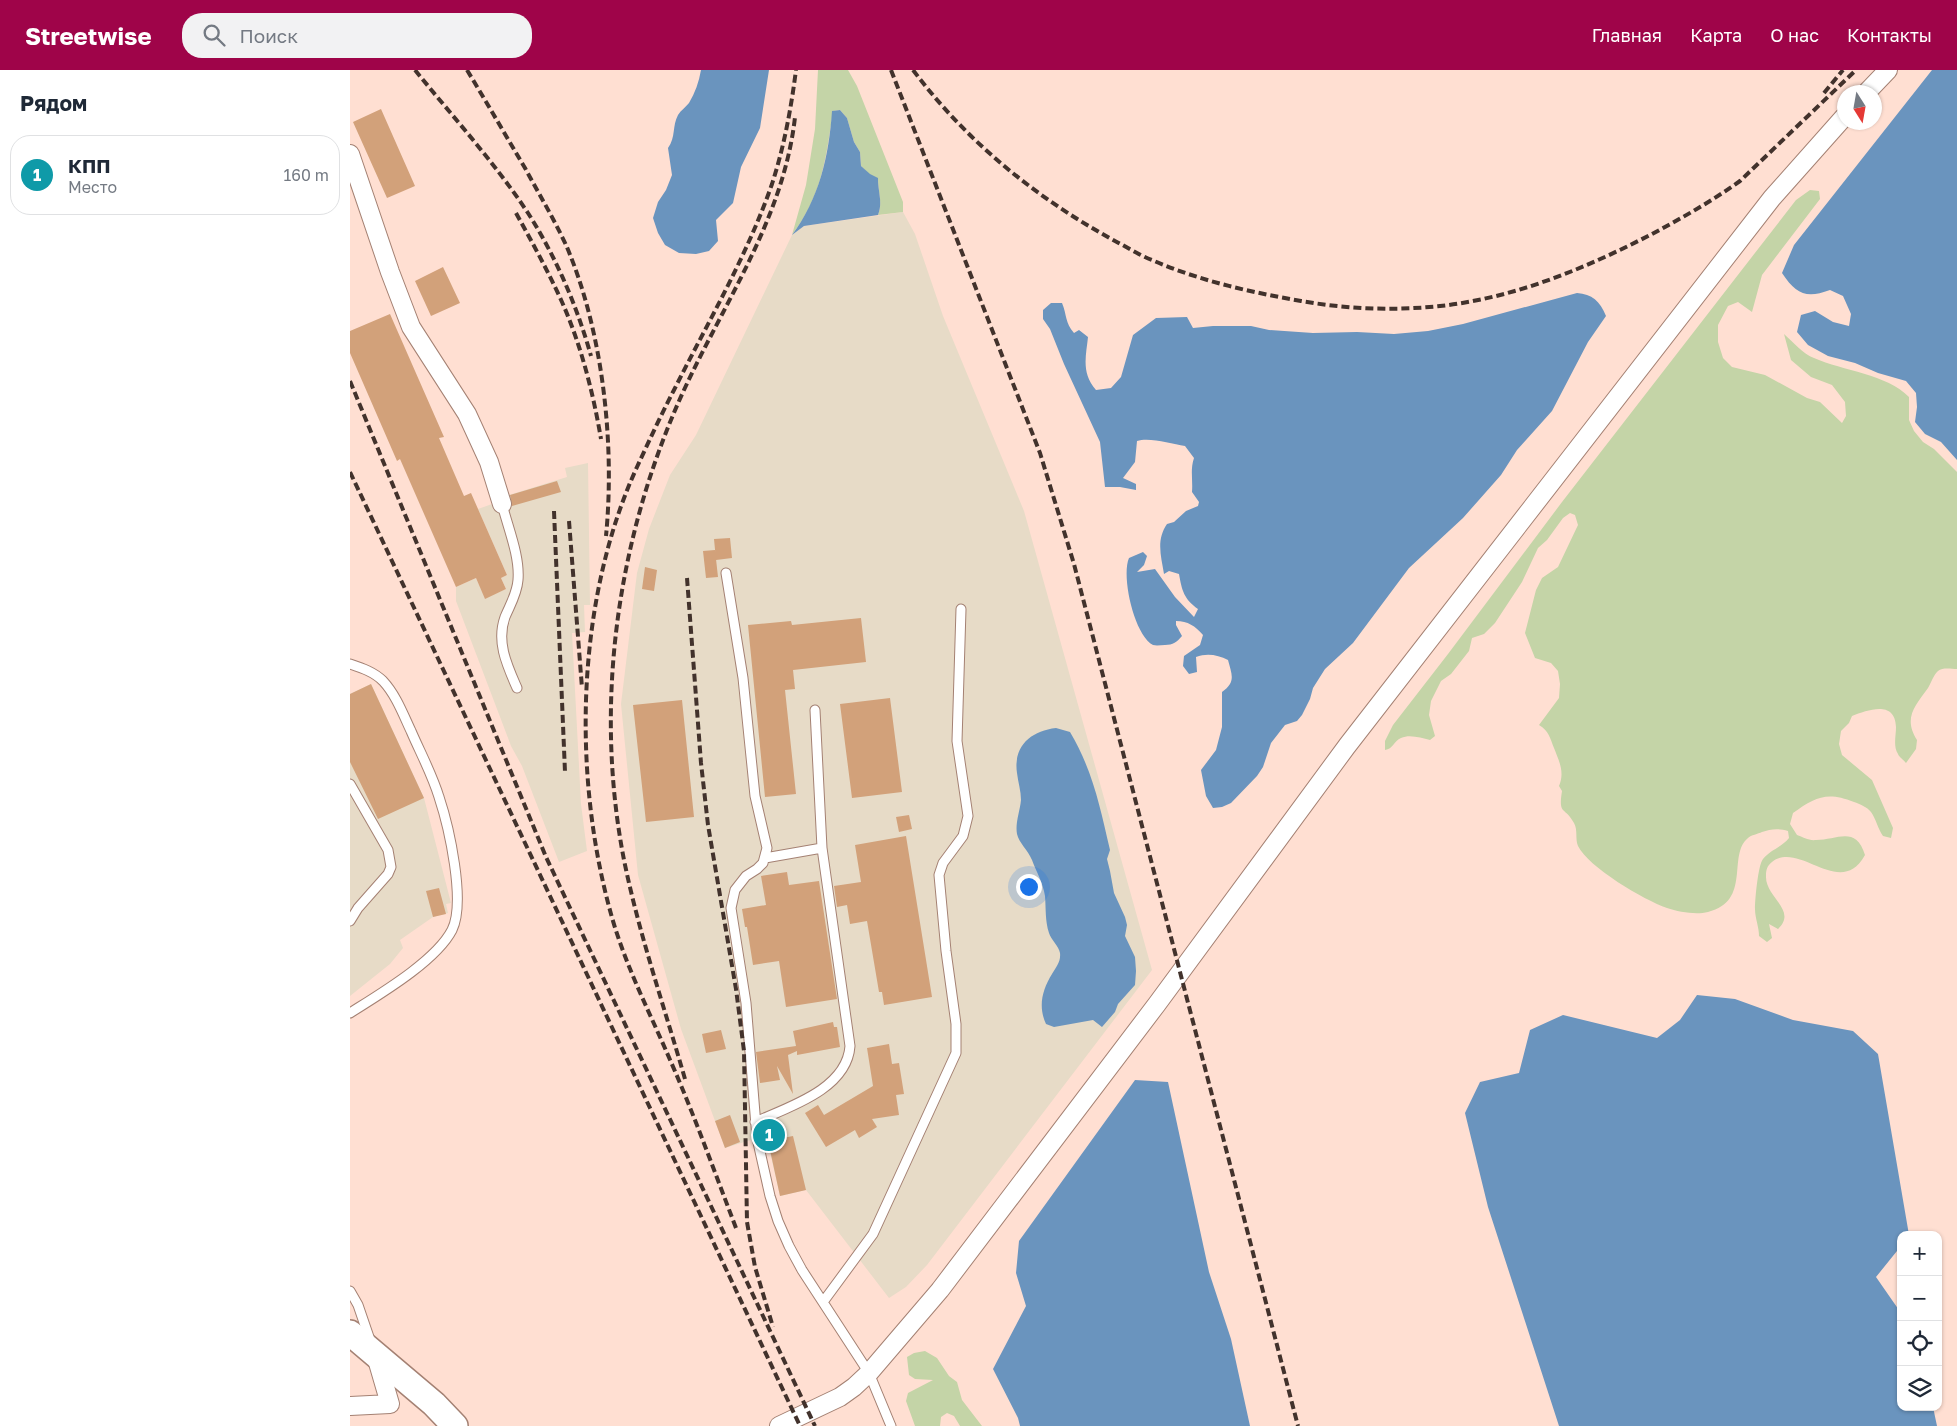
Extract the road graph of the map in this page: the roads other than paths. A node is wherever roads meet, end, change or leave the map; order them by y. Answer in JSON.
{"nodes":[{"id":1,"x":1888,"y":70,"type":"edge"},
{"id":2,"x":1874,"y":85,"type":"edge"},
{"id":3,"x":1837,"y":125,"type":"edge"},
{"id":4,"x":350,"y":154,"type":"edge"},
{"id":5,"x":502,"y":504,"type":"joint"},
{"id":6,"x":726,"y":573,"type":"dead end"},
{"id":7,"x":961,"y":609,"type":"dead end"},
{"id":8,"x":350,"y":664,"type":"edge"},
{"id":9,"x":517,"y":688,"type":"dead end"},
{"id":10,"x":815,"y":710,"type":"dead end"},
{"id":11,"x":350,"y":784,"type":"edge"},
{"id":12,"x":822,"y":848,"type":"junction"},
{"id":13,"x":765,"y":858,"type":"junction"},
{"id":14,"x":350,"y":921,"type":"edge"},
{"id":15,"x":350,"y":1013,"type":"edge"},
{"id":16,"x":755,"y":1122,"type":"junction"},
{"id":17,"x":350,"y":1291,"type":"edge"},
{"id":18,"x":823,"y":1302,"type":"junction"},
{"id":19,"x":350,"y":1333,"type":"edge"},
{"id":20,"x":376,"y":1354,"type":"junction"},
{"id":21,"x":869,"y":1374,"type":"junction"},
{"id":22,"x":350,"y":1406,"type":"edge"},
{"id":23,"x":454,"y":1426,"type":"edge"},
{"id":24,"x":779,"y":1426,"type":"edge"},
{"id":25,"x":891,"y":1426,"type":"edge"}],
"edges":[{"from":1,"to":2,"type":"street"},
{"from":3,"to":21,"type":"street"},
{"from":4,"to":5,"type":"street"},
{"from":5,"to":9,"type":"lane"},
{"from":6,"to":13,"type":"lane"},
{"from":7,"to":18,"type":"lane"},
{"from":8,"to":15,"type":"lane"},
{"from":10,"to":12,"type":"lane"},
{"from":11,"to":14,"type":"lane"},
{"from":12,"to":13,"type":"lane"},
{"from":12,"to":16,"type":"lane"},
{"from":13,"to":16,"type":"lane"},
{"from":16,"to":18,"type":"lane"},
{"from":17,"to":20,"type":"lane"},
{"from":18,"to":21,"type":"lane"},
{"from":19,"to":20,"type":"main road"},
{"from":20,"to":22,"type":"street"},
{"from":20,"to":23,"type":"main road"},
{"from":21,"to":24,"type":"street"},
{"from":21,"to":25,"type":"lane"}]}
